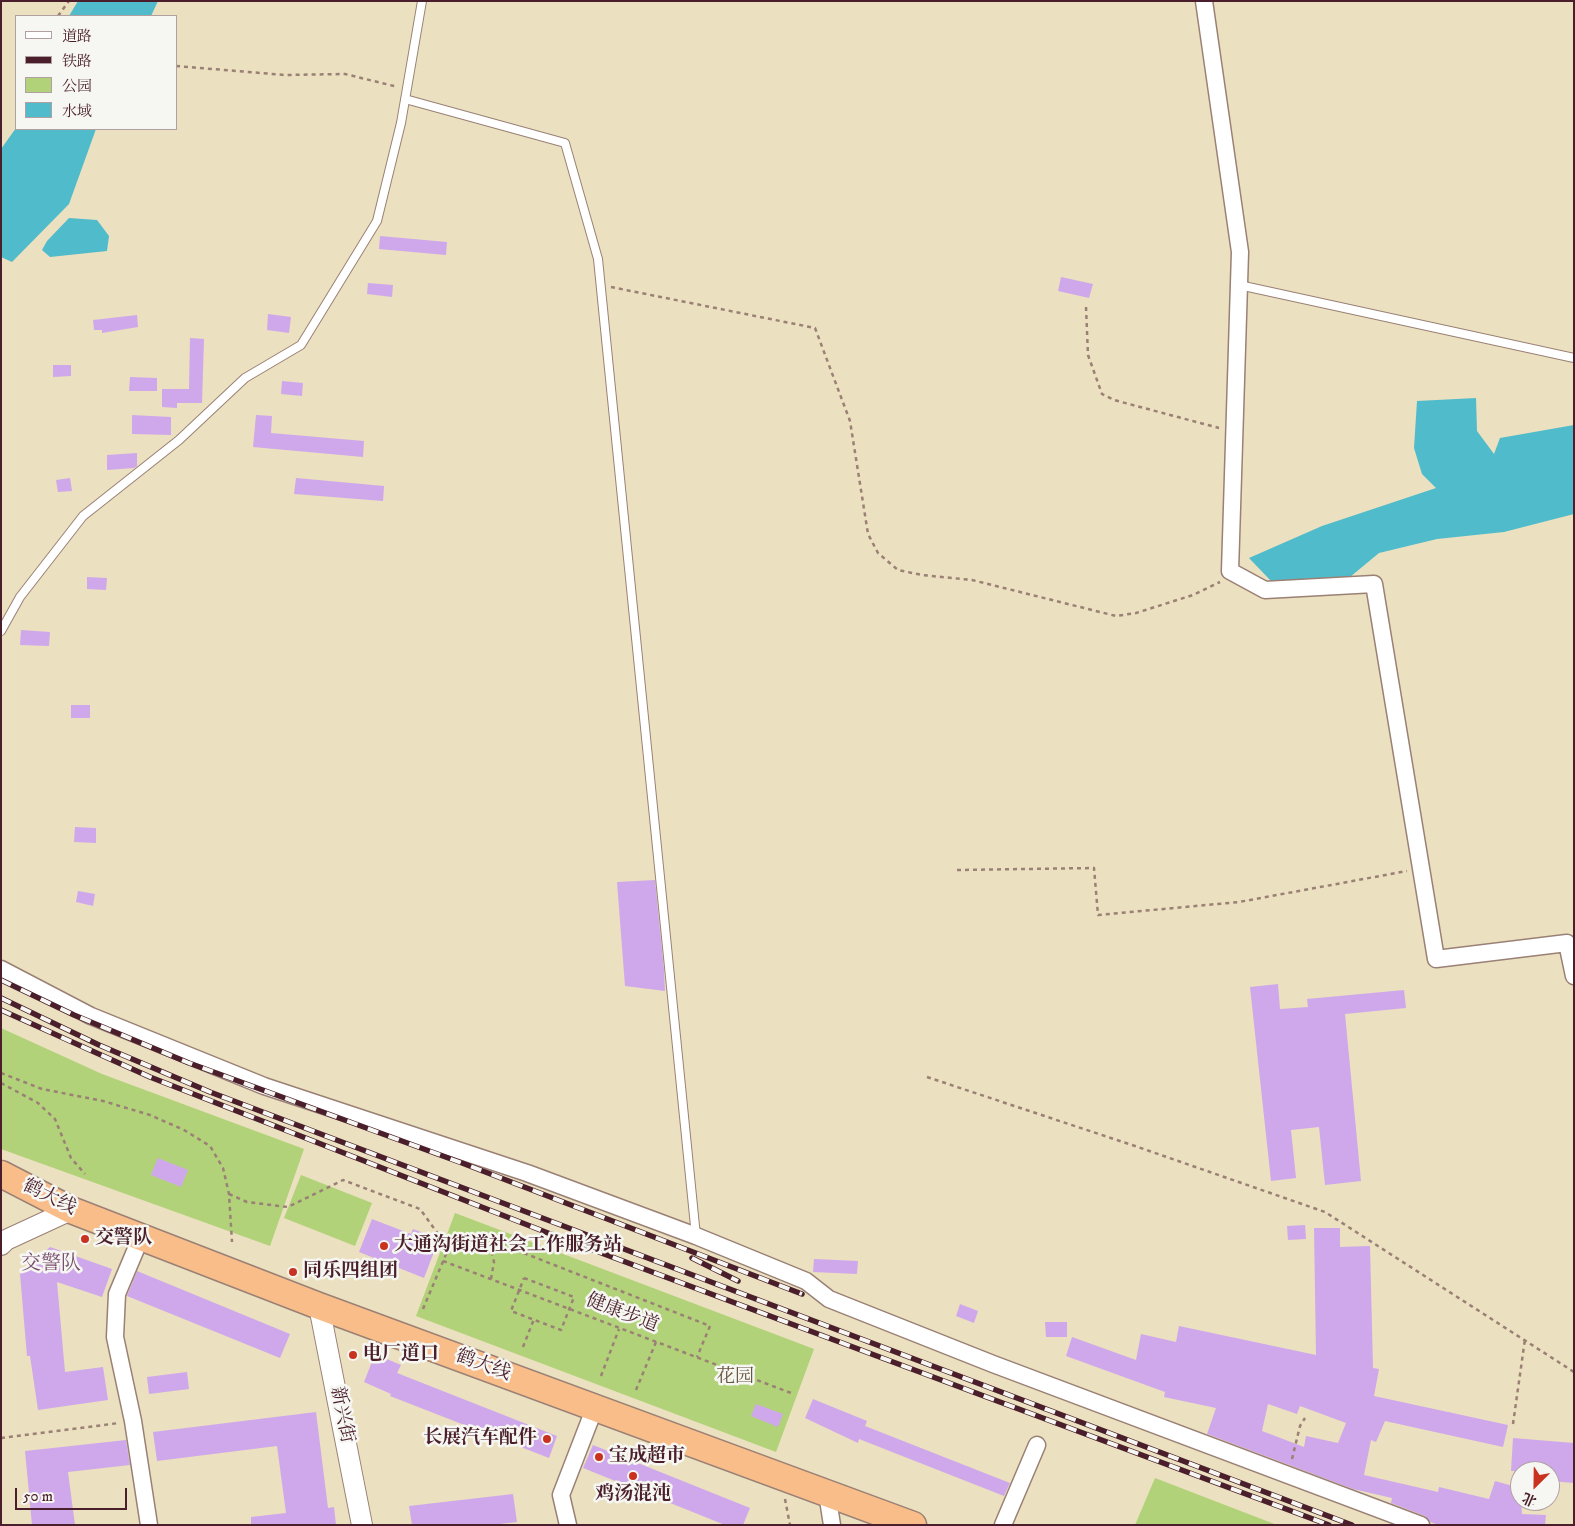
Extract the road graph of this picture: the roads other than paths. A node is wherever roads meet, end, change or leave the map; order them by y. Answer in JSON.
{"nodes":[{"id":1,"x":422,"y":1,"type":"edge"},
{"id":2,"x":1204,"y":1,"type":"edge"},
{"id":3,"x":405,"y":99,"type":"junction"},
{"id":4,"x":1239,"y":285,"type":"junction"},
{"id":5,"x":1574,"y":358,"type":"edge"},
{"id":6,"x":1,"y":631,"type":"edge"},
{"id":7,"x":1,"y":969,"type":"edge"},
{"id":8,"x":1574,"y":976,"type":"edge"},
{"id":9,"x":1,"y":1174,"type":"edge"},
{"id":10,"x":71,"y":1210,"type":"junction"},
{"id":11,"x":696,"y":1236,"type":"junction"},
{"id":12,"x":141,"y":1237,"type":"junction"},
{"id":13,"x":1,"y":1245,"type":"edge"},
{"id":14,"x":319,"y":1306,"type":"junction"},
{"id":15,"x":594,"y":1408,"type":"junction"},
{"id":16,"x":1037,"y":1445,"type":"dead end"},
{"id":17,"x":826,"y":1493,"type":"junction"},
{"id":18,"x":149,"y":1525,"type":"edge"},
{"id":19,"x":362,"y":1525,"type":"edge"},
{"id":20,"x":568,"y":1525,"type":"edge"},
{"id":21,"x":832,"y":1525,"type":"edge"},
{"id":22,"x":913,"y":1525,"type":"edge"},
{"id":23,"x":1003,"y":1525,"type":"edge"},
{"id":24,"x":1421,"y":1525,"type":"edge"}],
"edges":[{"from":1,"to":3,"type":"lane"},
{"from":2,"to":4,"type":"street"},
{"from":3,"to":6,"type":"lane"},
{"from":3,"to":11,"type":"lane"},
{"from":4,"to":5,"type":"lane"},
{"from":4,"to":8,"type":"street"},
{"from":7,"to":11,"type":"street"},
{"from":9,"to":10,"type":"highway","name":"鹤大线"},
{"from":10,"to":12,"type":"highway","name":"鹤大线"},
{"from":10,"to":13,"type":"street"},
{"from":11,"to":24,"type":"street"},
{"from":12,"to":14,"type":"highway","name":"鹤大线"},
{"from":12,"to":18,"type":"street"},
{"from":14,"to":15,"type":"highway","name":"鹤大线"},
{"from":14,"to":19,"type":"street","name":"新兴街"},
{"from":15,"to":17,"type":"highway","name":"鹤大线"},
{"from":15,"to":20,"type":"street"},
{"from":16,"to":23,"type":"street"},
{"from":17,"to":21,"type":"street"},
{"from":17,"to":22,"type":"highway","name":"鹤大线"}]}
